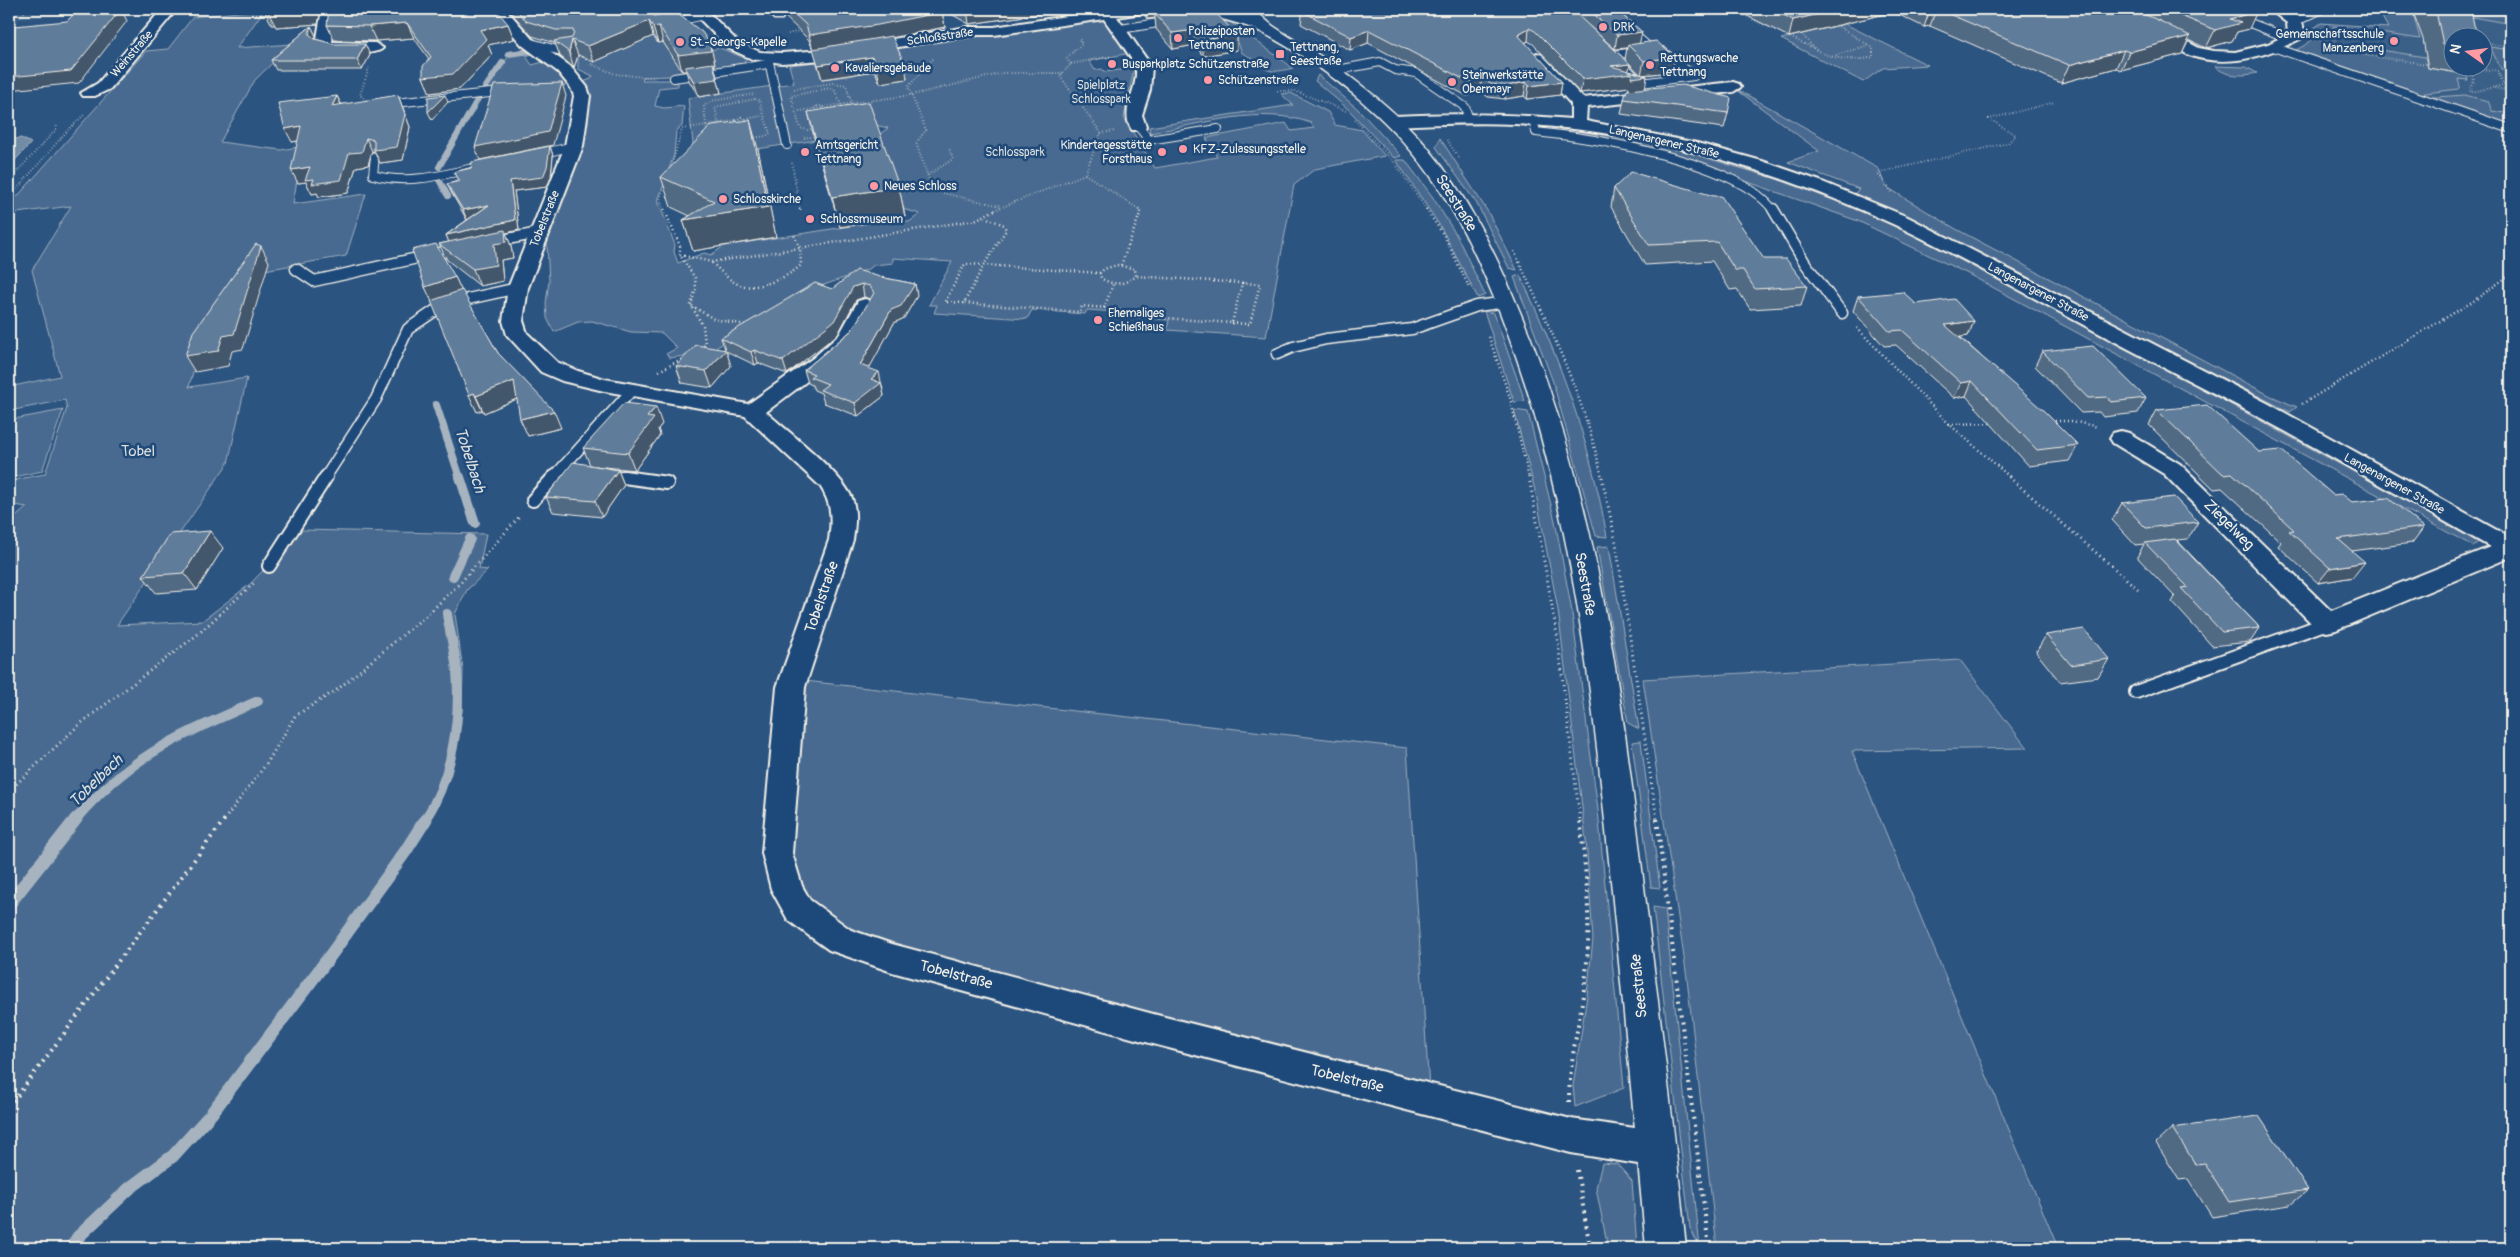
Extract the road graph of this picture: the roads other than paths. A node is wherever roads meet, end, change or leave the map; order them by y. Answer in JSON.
{"nodes":[{"id":1,"x":170,"y":9,"type":"edge"},
{"id":2,"x":329,"y":9,"type":"edge"},
{"id":3,"x":498,"y":9,"type":"edge"},
{"id":4,"x":769,"y":9,"type":"edge"},
{"id":5,"x":1142,"y":9,"type":"edge"},
{"id":6,"x":1234,"y":9,"type":"edge"},
{"id":7,"x":1241,"y":9,"type":"edge"},
{"id":8,"x":1605,"y":9,"type":"edge"},
{"id":9,"x":2100,"y":9,"type":"edge"},
{"id":10,"x":2214,"y":9,"type":"edge"},
{"id":11,"x":2276,"y":9,"type":"edge"},
{"id":12,"x":2322,"y":9,"type":"edge"},
{"id":13,"x":701,"y":12,"type":"edge"},
{"id":14,"x":1108,"y":14,"type":"junction"},
{"id":15,"x":778,"y":17,"type":"dead end"},
{"id":16,"x":1183,"y":19,"type":"edge"},
{"id":17,"x":946,"y":20,"type":"dead end"},
{"id":18,"x":2295,"y":22,"type":"junction"},
{"id":19,"x":660,"y":26,"type":"edge"},
{"id":20,"x":1264,"y":27,"type":"junction"},
{"id":21,"x":1120,"y":28,"type":"junction"},
{"id":22,"x":968,"y":31,"type":"junction"},
{"id":23,"x":2291,"y":39,"type":"junction"},
{"id":24,"x":527,"y":42,"type":"junction"},
{"id":25,"x":1598,"y":42,"type":"edge"},
{"id":26,"x":2273,"y":47,"type":"junction"},
{"id":27,"x":375,"y":48,"type":"road end"},
{"id":28,"x":1527,"y":48,"type":"edge"},
{"id":29,"x":574,"y":49,"type":"edge"},
{"id":30,"x":1652,"y":50,"type":"junction"},
{"id":31,"x":1612,"y":55,"type":"junction"},
{"id":32,"x":768,"y":61,"type":"junction"},
{"id":33,"x":1332,"y":71,"type":"junction"},
{"id":34,"x":674,"y":78,"type":"road end"},
{"id":35,"x":1733,"y":87,"type":"dead end"},
{"id":36,"x":521,"y":91,"type":"edge"},
{"id":37,"x":90,"y":93,"type":"road end"},
{"id":38,"x":1579,"y":103,"type":"junction"},
{"id":39,"x":375,"y":106,"type":"edge"},
{"id":40,"x":1468,"y":118,"type":"junction"},
{"id":41,"x":1532,"y":120,"type":"junction"},
{"id":42,"x":1394,"y":121,"type":"junction"},
{"id":43,"x":1579,"y":125,"type":"junction"},
{"id":44,"x":1138,"y":126,"type":"joint"},
{"id":45,"x":1218,"y":129,"type":"dead end"},
{"id":46,"x":2511,"y":129,"type":"edge"},
{"id":47,"x":787,"y":145,"type":"dead end"},
{"id":48,"x":574,"y":146,"type":"junction"},
{"id":49,"x":375,"y":156,"type":"edge"},
{"id":50,"x":530,"y":156,"type":"edge"},
{"id":51,"x":494,"y":163,"type":"edge"},
{"id":52,"x":539,"y":233,"type":"junction"},
{"id":53,"x":296,"y":270,"type":"dead end"},
{"id":54,"x":518,"y":288,"type":"junction"},
{"id":55,"x":1507,"y":302,"type":"junction"},
{"id":56,"x":865,"y":305,"type":"edge"},
{"id":57,"x":1842,"y":313,"type":"road end"},
{"id":58,"x":1277,"y":354,"type":"dead end"},
{"id":59,"x":632,"y":390,"type":"junction"},
{"id":60,"x":752,"y":411,"type":"junction"},
{"id":61,"x":2121,"y":438,"type":"road end"},
{"id":62,"x":590,"y":472,"type":"edge"},
{"id":63,"x":667,"y":483,"type":"dead end"},
{"id":64,"x":533,"y":500,"type":"road end"},
{"id":65,"x":2511,"y":548,"type":"edge"},
{"id":66,"x":269,"y":566,"type":"road end"},
{"id":67,"x":2327,"y":623,"type":"junction"},
{"id":68,"x":2136,"y":692,"type":"dead end"},
{"id":69,"x":1656,"y":1149,"type":"junction"},
{"id":70,"x":1666,"y":1248,"type":"edge"}],
"edges":[{"from":1,"to":37,"type":"street","name":"Weinstraße"},
{"from":2,"to":27,"type":"street"},
{"from":3,"to":24,"type":"street","name":"Tobelstraße"},
{"from":4,"to":15,"type":"street"},
{"from":5,"to":14,"type":"street","name":"Schloßstraße"},
{"from":6,"to":20,"type":"main road","name":"Seestraße"},
{"from":7,"to":20,"type":"main road","name":"Seestraße"},
{"from":8,"to":30,"type":"lane"},
{"from":9,"to":26,"type":"street"},
{"from":10,"to":23,"type":"lane"},
{"from":11,"to":18,"type":"street"},
{"from":12,"to":18,"type":"lane"},
{"from":13,"to":19,"type":"lane"},
{"from":13,"to":32,"type":"street","name":"Schloßstraße"},
{"from":14,"to":21,"type":"street"},
{"from":14,"to":22,"type":"street","name":"Schloßstraße"},
{"from":16,"to":21,"type":"lane"},
{"from":17,"to":22,"type":"street"},
{"from":18,"to":23,"type":"street"},
{"from":20,"to":33,"type":"main road","name":"Seestraße"},
{"from":21,"to":44,"type":"street"},
{"from":22,"to":32,"type":"street","name":"Schloßstraße"},
{"from":23,"to":26,"type":"street"},
{"from":24,"to":29,"type":"lane"},
{"from":24,"to":48,"type":"street","name":"Tobelstraße"},
{"from":25,"to":31,"type":"lane"},
{"from":26,"to":46,"type":"lane"},
{"from":28,"to":38,"type":"street"},
{"from":30,"to":31,"type":"lane"},
{"from":30,"to":31,"type":"lane"},
{"from":32,"to":34,"type":"lane"},
{"from":32,"to":47,"type":"lane"},
{"from":33,"to":40,"type":"lane"},
{"from":33,"to":42,"type":"main road","name":"Seestraße"},
{"from":35,"to":38,"type":"street"},
{"from":36,"to":39,"type":"lane"},
{"from":38,"to":43,"type":"street"},
{"from":40,"to":41,"type":"street","name":"Langenargener Straße"},
{"from":40,"to":42,"type":"street","name":"Langenargener Straße"},
{"from":41,"to":43,"type":"street","name":"Langenargener Straße"},
{"from":41,"to":57,"type":"lane","name":"Langenargener Straße"},
{"from":42,"to":55,"type":"main road","name":"Seestraße"},
{"from":43,"to":65,"type":"street","name":"Langenargener Straße"},
{"from":44,"to":45,"type":"lane"},
{"from":48,"to":50,"type":"lane"},
{"from":48,"to":52,"type":"street","name":"Tobelstraße"},
{"from":49,"to":51,"type":"lane"},
{"from":52,"to":53,"type":"lane"},
{"from":52,"to":54,"type":"street","name":"Tobelstraße"},
{"from":54,"to":59,"type":"street","name":"Tobelstraße"},
{"from":54,"to":66,"type":"lane"},
{"from":55,"to":58,"type":"lane"},
{"from":55,"to":69,"type":"main road","name":"Seestraße"},
{"from":56,"to":60,"type":"street"},
{"from":59,"to":60,"type":"street","name":"Tobelstraße"},
{"from":59,"to":64,"type":"lane"},
{"from":60,"to":69,"type":"street","name":"Tobelstraße"},
{"from":61,"to":67,"type":"street","name":"Ziegelweg"},
{"from":62,"to":63,"type":"lane"},
{"from":65,"to":67,"type":"street"},
{"from":67,"to":68,"type":"lane"},
{"from":69,"to":70,"type":"main road","name":"Seestraße"}]}
